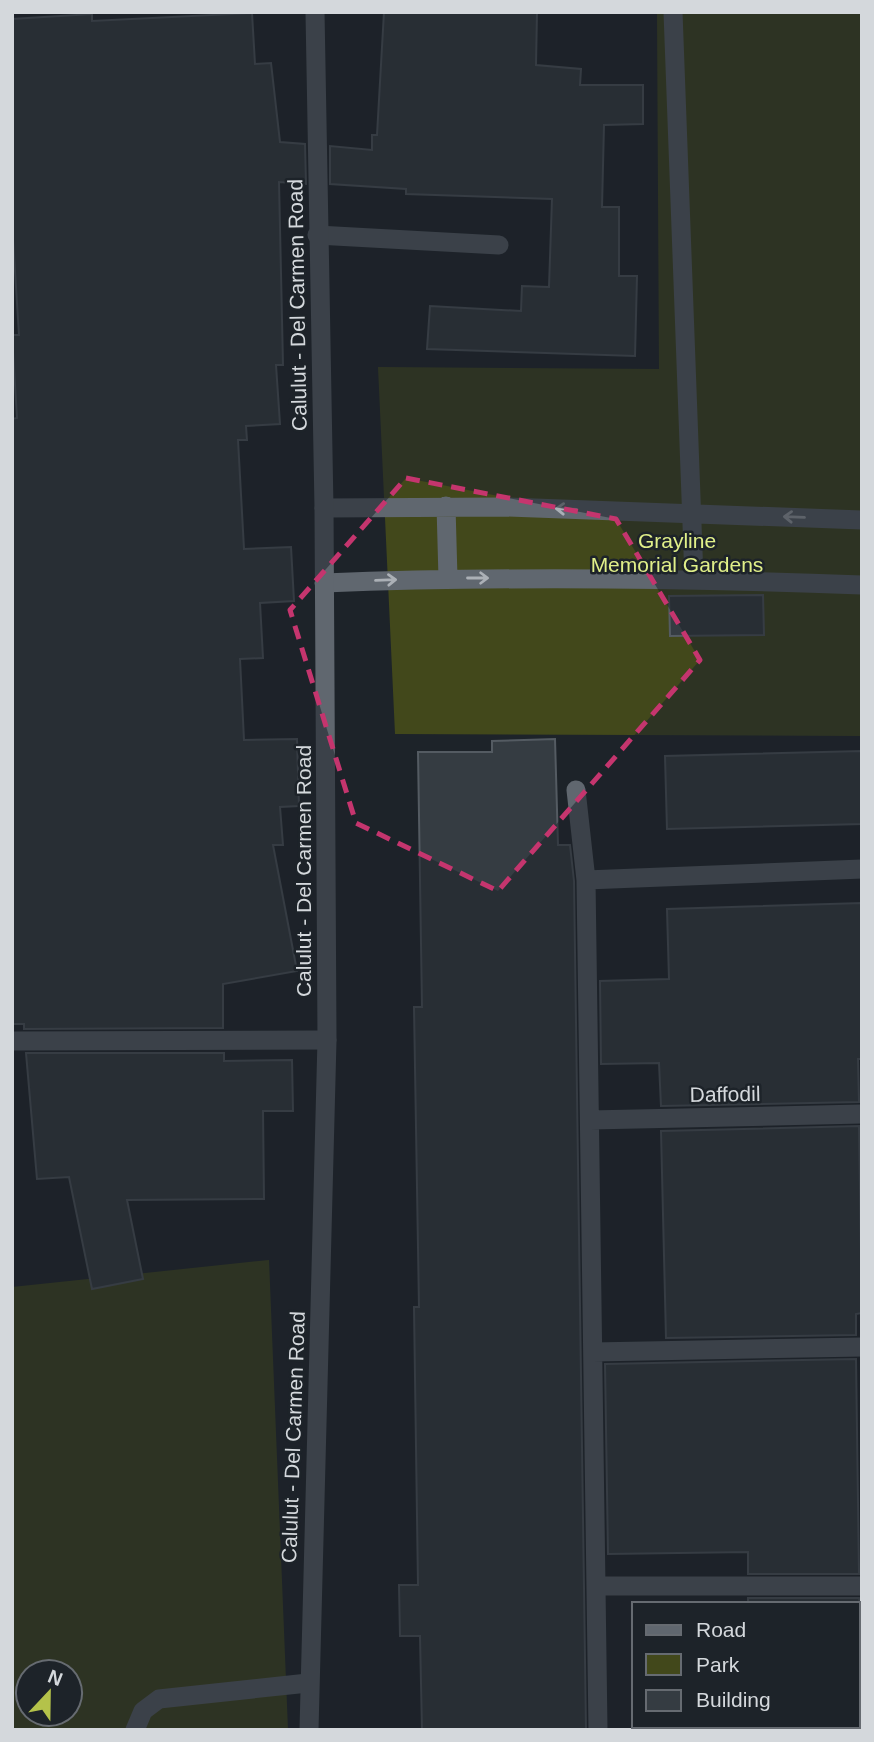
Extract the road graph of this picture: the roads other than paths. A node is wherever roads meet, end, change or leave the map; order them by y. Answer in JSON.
{"nodes":[{"id":1,"x":315,"y":12,"type":"edge"},
{"id":2,"x":673,"y":12,"type":"edge"},
{"id":3,"x":317,"y":234,"type":"junction"},
{"id":4,"x":499,"y":245,"type":"dead end"},
{"id":5,"x":446,"y":506,"type":"junction"},
{"id":6,"x":324,"y":508,"type":"junction"},
{"id":7,"x":691,"y":512,"type":"junction"},
{"id":8,"x":862,"y":520,"type":"edge"},
{"id":9,"x":448,"y":578,"type":"junction"},
{"id":10,"x":695,"y":578,"type":"junction"},
{"id":11,"x":324,"y":583,"type":"junction"},
{"id":12,"x":862,"y":585,"type":"edge"},
{"id":13,"x":576,"y":790,"type":"dead end"},
{"id":14,"x":862,"y":869,"type":"edge"},
{"id":15,"x":586,"y":880,"type":"junction"},
{"id":16,"x":327,"y":1040,"type":"junction"},
{"id":17,"x":12,"y":1041,"type":"edge"},
{"id":18,"x":862,"y":1114,"type":"edge"},
{"id":19,"x":590,"y":1120,"type":"junction"},
{"id":20,"x":862,"y":1348,"type":"edge"},
{"id":21,"x":593,"y":1352,"type":"junction"},
{"id":22,"x":596,"y":1586,"type":"junction"},
{"id":23,"x":862,"y":1586,"type":"edge"},
{"id":24,"x":308,"y":1683,"type":"junction"},
{"id":25,"x":135,"y":1730,"type":"edge"},
{"id":26,"x":309,"y":1730,"type":"edge"},
{"id":27,"x":598,"y":1730,"type":"edge"}],
"edges":[{"from":1,"to":3,"type":"street","name":"Calulut - Del Carmen Road"},
{"from":2,"to":7,"type":"street"},
{"from":3,"to":4,"type":"street"},
{"from":3,"to":6,"type":"street","name":"Calulut - Del Carmen Road"},
{"from":5,"to":6,"type":"street"},
{"from":7,"to":5,"type":"street","one_way":true},
{"from":5,"to":9,"type":"street"},
{"from":6,"to":11,"type":"street","name":"Calulut - Del Carmen Road"},
{"from":8,"to":7,"type":"street","one_way":true},
{"from":7,"to":10,"type":"street"},
{"from":9,"to":10,"type":"street","one_way":true},
{"from":11,"to":9,"type":"street","one_way":true},
{"from":10,"to":12,"type":"street"},
{"from":11,"to":16,"type":"street","name":"Calulut - Del Carmen Road"},
{"from":13,"to":15,"type":"street"},
{"from":14,"to":15,"type":"street"},
{"from":15,"to":19,"type":"street"},
{"from":16,"to":17,"type":"street"},
{"from":16,"to":24,"type":"street","name":"Calulut - Del Carmen Road"},
{"from":18,"to":19,"type":"street","name":"Daffodil"},
{"from":19,"to":21,"type":"street"},
{"from":20,"to":21,"type":"street"},
{"from":21,"to":22,"type":"street"},
{"from":22,"to":23,"type":"street"},
{"from":22,"to":27,"type":"street"},
{"from":24,"to":25,"type":"street"},
{"from":24,"to":26,"type":"street","name":"Calulut - Del Carmen Road"}]}
